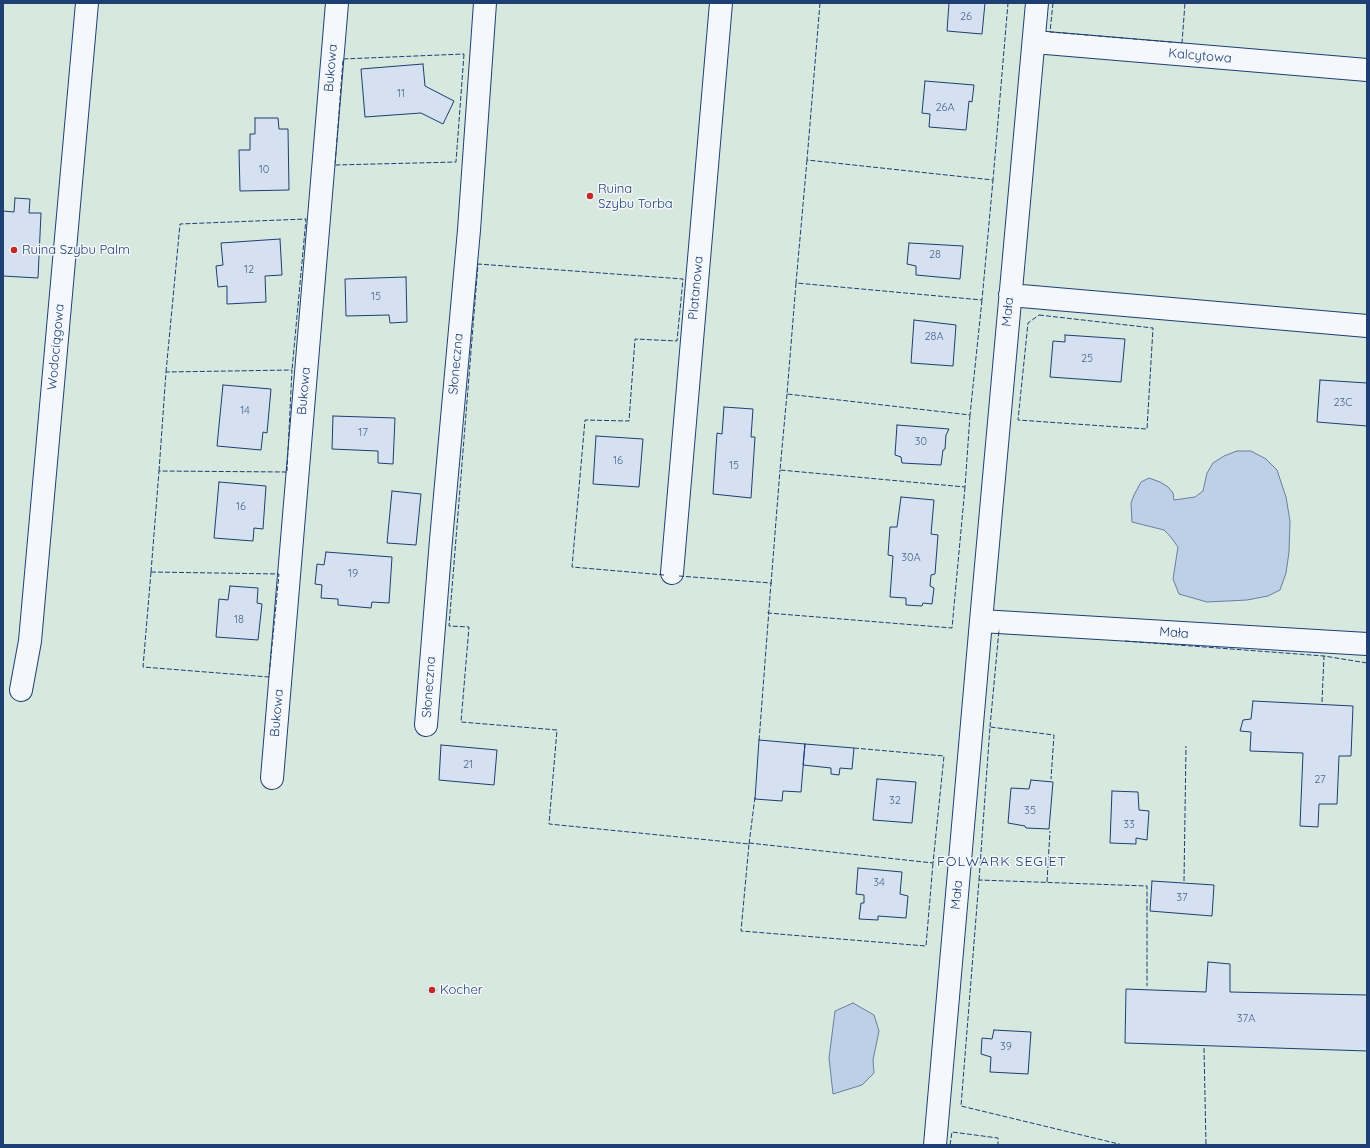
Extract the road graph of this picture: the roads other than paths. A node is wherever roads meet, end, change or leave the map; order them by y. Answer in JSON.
{"nodes":[{"id":1,"x":87,"y":3,"type":"edge"},
{"id":2,"x":337,"y":3,"type":"edge"},
{"id":3,"x":485,"y":3,"type":"edge"},
{"id":4,"x":721,"y":3,"type":"edge"},
{"id":5,"x":1038,"y":3,"type":"edge"},
{"id":6,"x":1034,"y":42,"type":"junction"},
{"id":7,"x":1367,"y":70,"type":"edge"},
{"id":8,"x":1010,"y":295,"type":"junction"},
{"id":9,"x":1367,"y":326,"type":"edge"},
{"id":10,"x":672,"y":573,"type":"dead end"},
{"id":11,"x":981,"y":621,"type":"junction"},
{"id":12,"x":1367,"y":644,"type":"edge"},
{"id":13,"x":22,"y":690,"type":"dead end"},
{"id":14,"x":426,"y":726,"type":"dead end"},
{"id":15,"x":272,"y":778,"type":"dead end"},
{"id":16,"x":935,"y":1145,"type":"edge"}],
"edges":[{"from":1,"to":13,"type":"street","name":"Wodociągowa"},
{"from":2,"to":15,"type":"street","name":"Bukowa"},
{"from":3,"to":14,"type":"street","name":"Słoneczna"},
{"from":4,"to":10,"type":"street","name":"Platanowa"},
{"from":5,"to":6,"type":"street","name":"Mała"},
{"from":6,"to":7,"type":"street","name":"Kalcytowa"},
{"from":6,"to":8,"type":"street","name":"Mała"},
{"from":8,"to":9,"type":"street"},
{"from":8,"to":11,"type":"street","name":"Mała"},
{"from":11,"to":12,"type":"street","name":"Mała"},
{"from":11,"to":16,"type":"street","name":"Mała"}]}
